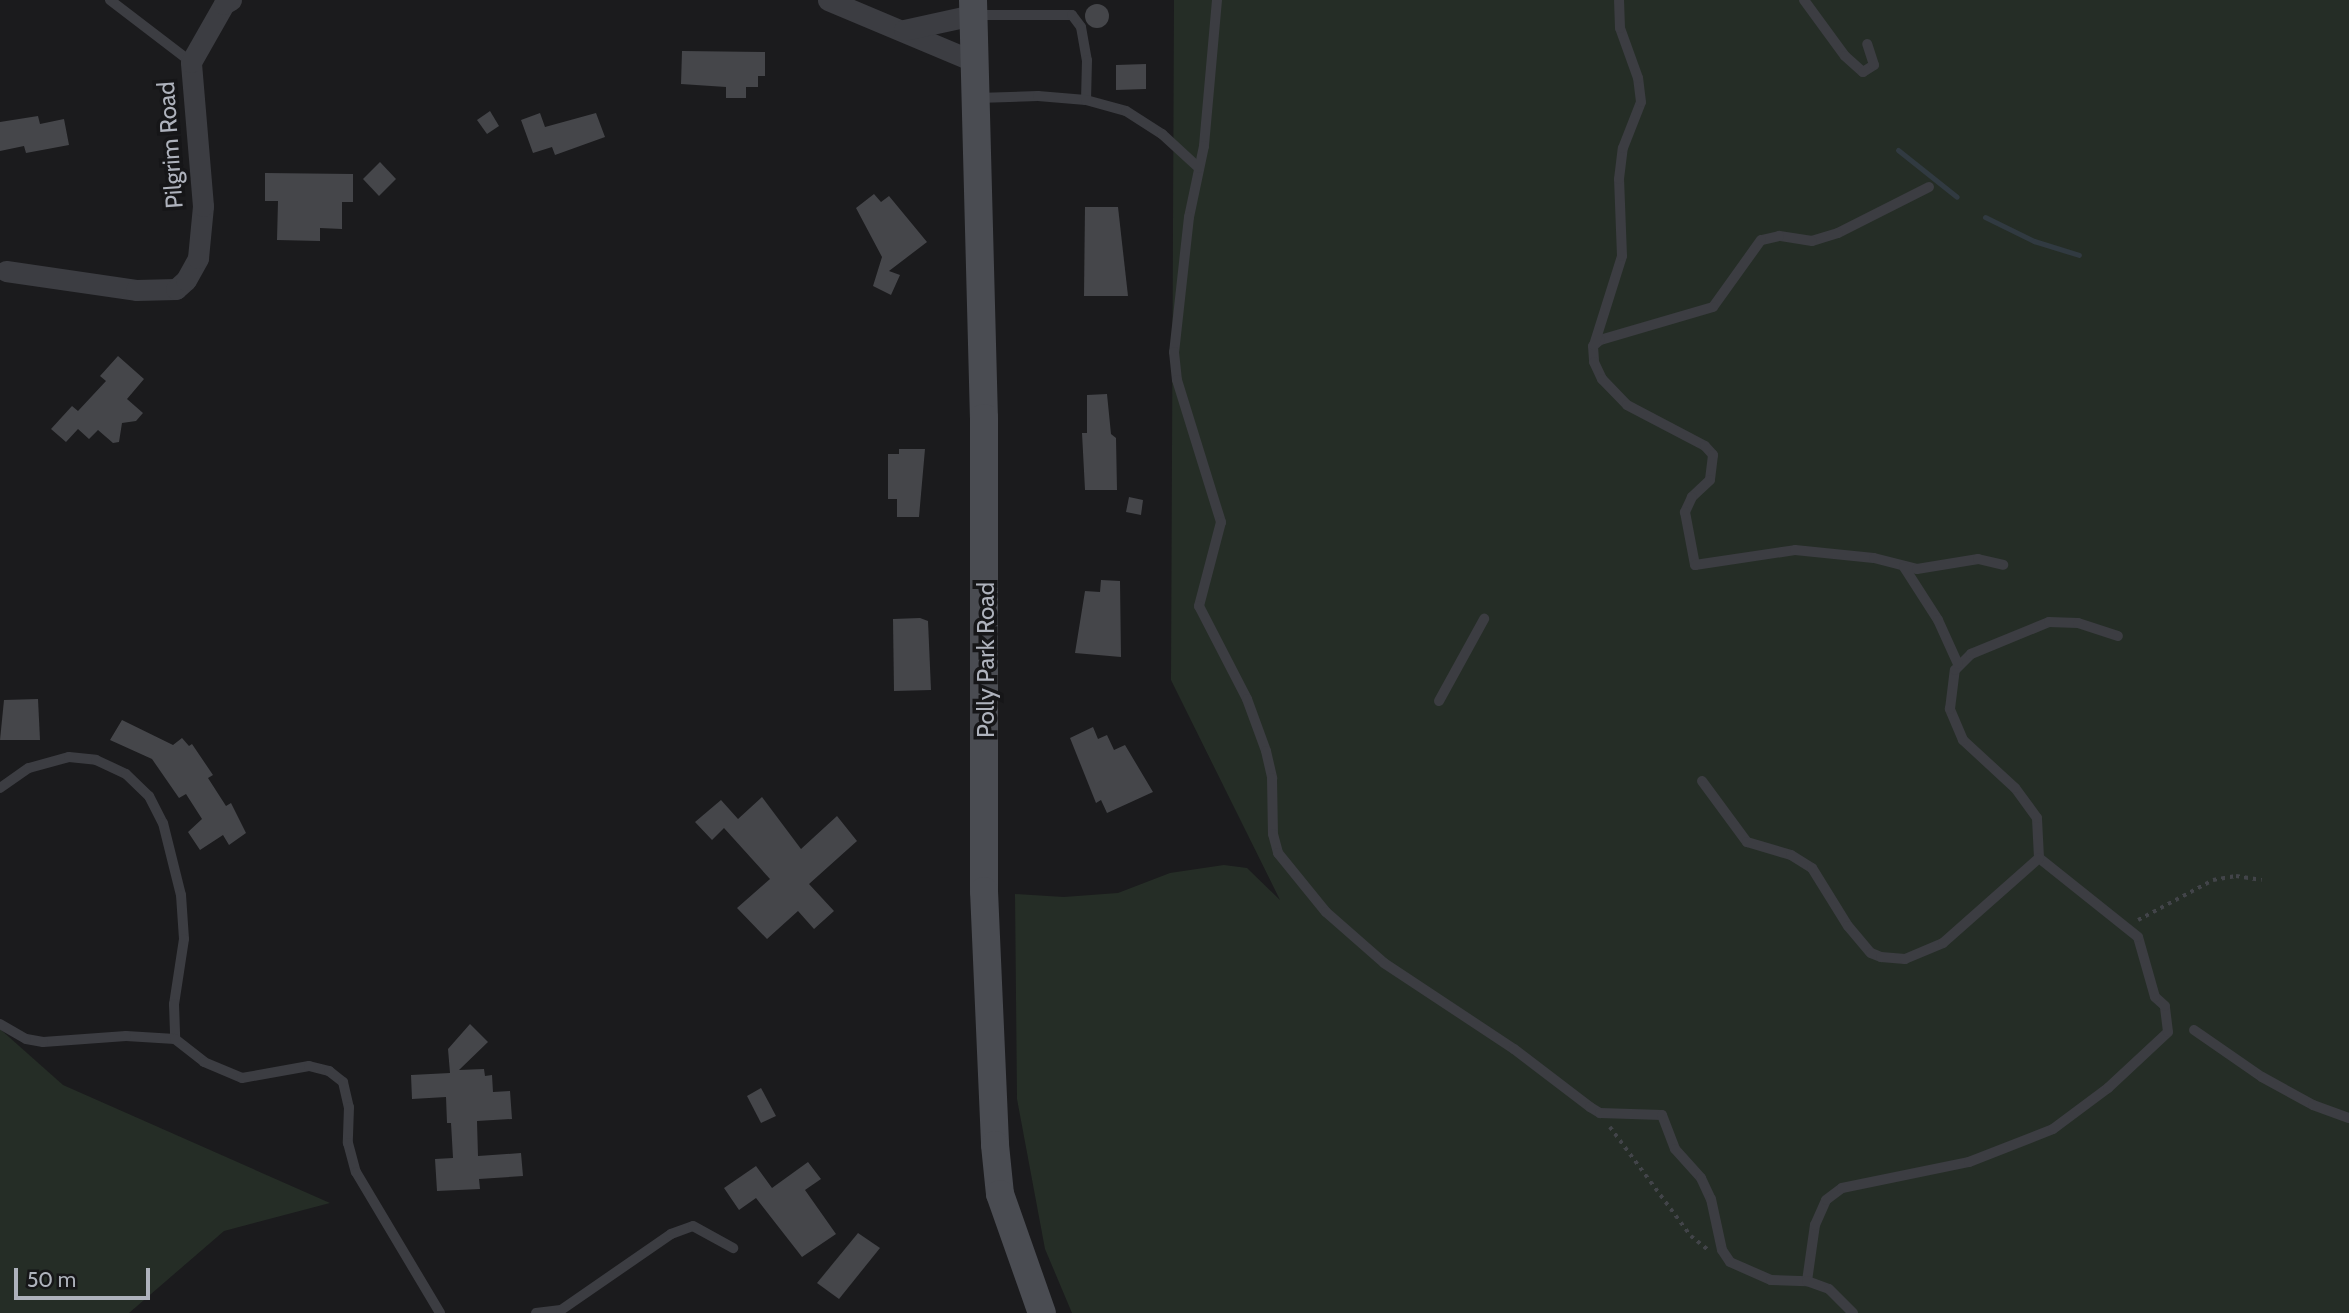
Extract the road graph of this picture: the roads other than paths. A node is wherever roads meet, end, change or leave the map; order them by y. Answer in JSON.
{"nodes":[{"id":1,"x":110,"y":0,"type":"edge"},
{"id":2,"x":231,"y":0,"type":"edge"},
{"id":3,"x":828,"y":0,"type":"edge"},
{"id":4,"x":1217,"y":0,"type":"edge"},
{"id":5,"x":1619,"y":0,"type":"edge"},
{"id":6,"x":1804,"y":0,"type":"edge"},
{"id":7,"x":973,"y":8,"type":"edge"},
{"id":8,"x":904,"y":30,"type":"junction"},
{"id":9,"x":1867,"y":44,"type":"dead end"},
{"id":10,"x":973,"y":61,"type":"junction"},
{"id":11,"x":191,"y":62,"type":"junction"},
{"id":12,"x":974,"y":98,"type":"junction"},
{"id":13,"x":1086,"y":100,"type":"junction"},
{"id":14,"x":1199,"y":168,"type":"junction"},
{"id":15,"x":1929,"y":187,"type":"dead end"},
{"id":16,"x":6,"y":271,"type":"dead end"},
{"id":17,"x":1593,"y":346,"type":"junction"},
{"id":18,"x":2003,"y":565,"type":"dead end"},
{"id":19,"x":1904,"y":567,"type":"junction"},
{"id":20,"x":1484,"y":619,"type":"dead end"},
{"id":21,"x":2118,"y":636,"type":"dead end"},
{"id":22,"x":1958,"y":664,"type":"junction"},
{"id":23,"x":1439,"y":701,"type":"dead end"},
{"id":24,"x":1702,"y":781,"type":"dead end"},
{"id":25,"x":0,"y":788,"type":"edge"},
{"id":26,"x":2039,"y":858,"type":"junction"},
{"id":27,"x":0,"y":1024,"type":"edge"},
{"id":28,"x":2194,"y":1030,"type":"dead end"},
{"id":29,"x":175,"y":1039,"type":"junction"},
{"id":30,"x":2349,"y":1118,"type":"edge"},
{"id":31,"x":733,"y":1248,"type":"dead end"},
{"id":32,"x":1807,"y":1281,"type":"junction"},
{"id":33,"x":440,"y":1313,"type":"edge"},
{"id":34,"x":536,"y":1313,"type":"edge"},
{"id":35,"x":1042,"y":1313,"type":"edge"},
{"id":36,"x":1853,"y":1313,"type":"edge"}],
"edges":[{"from":1,"to":11,"type":"lane"},
{"from":2,"to":11,"type":"street","name":"Pilgrim Road"},
{"from":3,"to":8,"type":"street"},
{"from":4,"to":14,"type":"lane"},
{"from":5,"to":17,"type":"lane"},
{"from":6,"to":9,"type":"lane"},
{"from":7,"to":8,"type":"street"},
{"from":7,"to":10,"type":"street","name":"Polly Park Road"},
{"from":7,"to":13,"type":"lane"},
{"from":8,"to":10,"type":"street"},
{"from":10,"to":12,"type":"street","name":"Polly Park Road"},
{"from":11,"to":16,"type":"street","name":"Pilgrim Road"},
{"from":12,"to":13,"type":"lane"},
{"from":12,"to":35,"type":"street","name":"Polly Park Road"},
{"from":13,"to":14,"type":"lane"},
{"from":14,"to":32,"type":"lane"},
{"from":15,"to":17,"type":"lane"},
{"from":17,"to":19,"type":"lane"},
{"from":18,"to":19,"type":"lane"},
{"from":19,"to":22,"type":"lane"},
{"from":20,"to":23,"type":"lane"},
{"from":21,"to":22,"type":"lane"},
{"from":22,"to":26,"type":"lane"},
{"from":24,"to":26,"type":"lane"},
{"from":25,"to":29,"type":"lane"},
{"from":26,"to":32,"type":"lane"},
{"from":27,"to":29,"type":"lane"},
{"from":28,"to":30,"type":"lane"},
{"from":29,"to":33,"type":"lane"},
{"from":31,"to":34,"type":"lane"},
{"from":32,"to":36,"type":"lane"}]}
